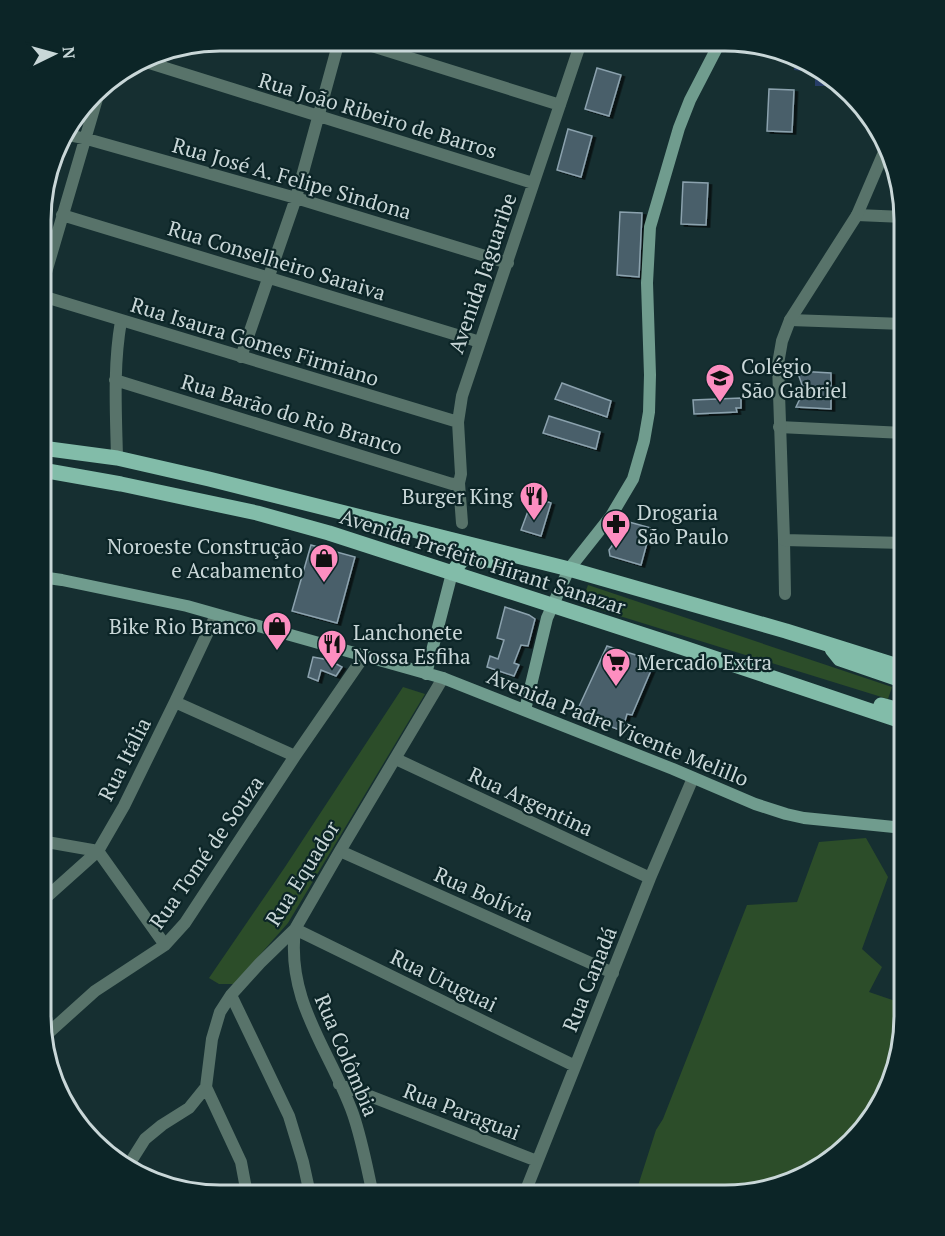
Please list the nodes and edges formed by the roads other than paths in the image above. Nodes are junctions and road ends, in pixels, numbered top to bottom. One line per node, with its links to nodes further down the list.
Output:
1 (336, 51): 8 (street)
2 (388, 51): 7 (street)
3 (580, 51): 7 (street, Avenida Jaguaribe)
4 (715, 51): 38 (main road)
5 (154, 64): 8 (street, Rua João Ribeiro de Barros)
6 (96, 105): 10 (street)
7 (560, 105): 12 (street, Avenida Jaguaribe)
8 (317, 117): 12 (street, Rua João Ribeiro de Barros); 13 (street)
9 (73, 136): 10 (street, Rua José A. Felipe Sindona)
10 (87, 139): 13 (street, Rua José A. Felipe Sindona); 14 (street)
11 (882, 157): 15 (street)
12 (533, 183): 18 (street, Avenida Jaguaribe)
13 (296, 198): 18 (street, Rua José A. Felipe Sindona); 19 (street)
14 (62, 215): 17 (street); 19 (street, Rua Conselheiro Saraiva)
15 (857, 215): 16 (street); 21 (street)
16 (894, 217)
17 (51, 254)
18 (508, 263): 24 (street, Avenida Jaguaribe)
19 (268, 278): 24 (street, Rua Conselheiro Saraiva); 25 (street)
20 (51, 299): 22 (street, Rua Isaura Gomes Firmiano)
21 (789, 320): 23 (street); 28 (street)
22 (121, 321): 25 (street, Rua Isaura Gomes Firmiano); 26 (street)
23 (894, 324)
24 (480, 342): 27 (street, Avenida Jaguaribe)
25 (241, 357): 27 (street, Rua Isaura Gomes Firmiano)
26 (115, 380): 31 (street); 33 (street, Rua Barão do Rio Branco)
27 (458, 422): 33 (street, Avenida Jaguaribe)
28 (779, 427): 29 (street); 35 (street)
29 (894, 433)
30 (51, 449): 31 (main road, Avenida Prefeito Hirant Sanazar)
31 (117, 458): 37 (main road, Avenida Prefeito Hirant Sanazar)
32 (51, 472): 39 (main road, Avenida Prefeito Hirant Sanazar)
33 (459, 483): 34 (street, Avenida Jaguaribe)
34 (462, 523)
35 (784, 540): 36 (street); 41 (street)
36 (894, 543)
37 (533, 560): 38 (main road, Avenida Prefeito Hirant Sanazar); 39 (main road)
38 (569, 569): 42 (main road); 44 (main road, Avenida Prefeito Hirant Sanazar)
39 (452, 573): 42 (main road, Avenida Prefeito Hirant Sanazar); 47 (main road)
40 (51, 578): 43 (main road, Avenida Padre Vicente Melillo)
41 (785, 594)
42 (552, 606): 50 (main road, Avenida Prefeito Hirant Sanazar); 53 (main road)
43 (216, 615): 45 (main road, Avenida Padre Vicente Melillo); 51 (street, Rua Itália)
44 (828, 645): 46 (main road, Avenida Prefeito Hirant Sanazar); 49 (main road)
45 (364, 656): 47 (main road, Avenida Padre Vicente Melillo); 55 (street, Rua Tomé de Souza)
46 (894, 665)
47 (426, 674): 48 (main road, Avenida Padre Vicente Melillo)
48 (443, 678): 53 (main road, Avenida Padre Vicente Melillo); 56 (street, Rua Equador)
49 (894, 678)
50 (797, 686): 52 (main road); 54 (main road, Avenida Prefeito Hirant Sanazar)
51 (175, 702): 55 (street); 60 (street, Rua Itália)
52 (894, 708)
53 (525, 710): 57 (main road, Avenida Padre Vicente Melillo)
54 (894, 719)
55 (295, 756): 65 (street, Rua Tomé de Souza)
56 (396, 759): 61 (street, Rua Equador); 62 (street, Rua Argentina)
57 (693, 778): 58 (main road, Avenida Padre Vicente Melillo); 62 (street, Rua Canadá)
58 (894, 827)
59 (51, 843): 60 (street)
60 (98, 851): 63 (street, Rua Itália); 65 (street)
61 (340, 851): 64 (street, Rua Equador); 66 (street, Rua Bolívia)
62 (650, 878): 66 (street, Rua Canadá)
63 (51, 893)
64 (295, 929): 67 (street, Rua Equador); 69 (street, Rua Uruguai); 70 (street, Rua Colômbia)
65 (165, 945): 68 (street, Rua Tomé de Souza)
66 (613, 974): 69 (street, Rua Canadá)
67 (231, 995): 71 (street, Rua Equador); 75 (street)
68 (52, 1030)
69 (575, 1066): 73 (street, Rua Canadá)
70 (339, 1084): 73 (street, Rua Paraguai); 76 (street, Rua Colômbia)
71 (206, 1087): 72 (street); 74 (street)
72 (132, 1160)
73 (537, 1161): 77 (street, Rua Canadá)
74 (245, 1185)
75 (308, 1185)
76 (371, 1185)
77 (528, 1185)

